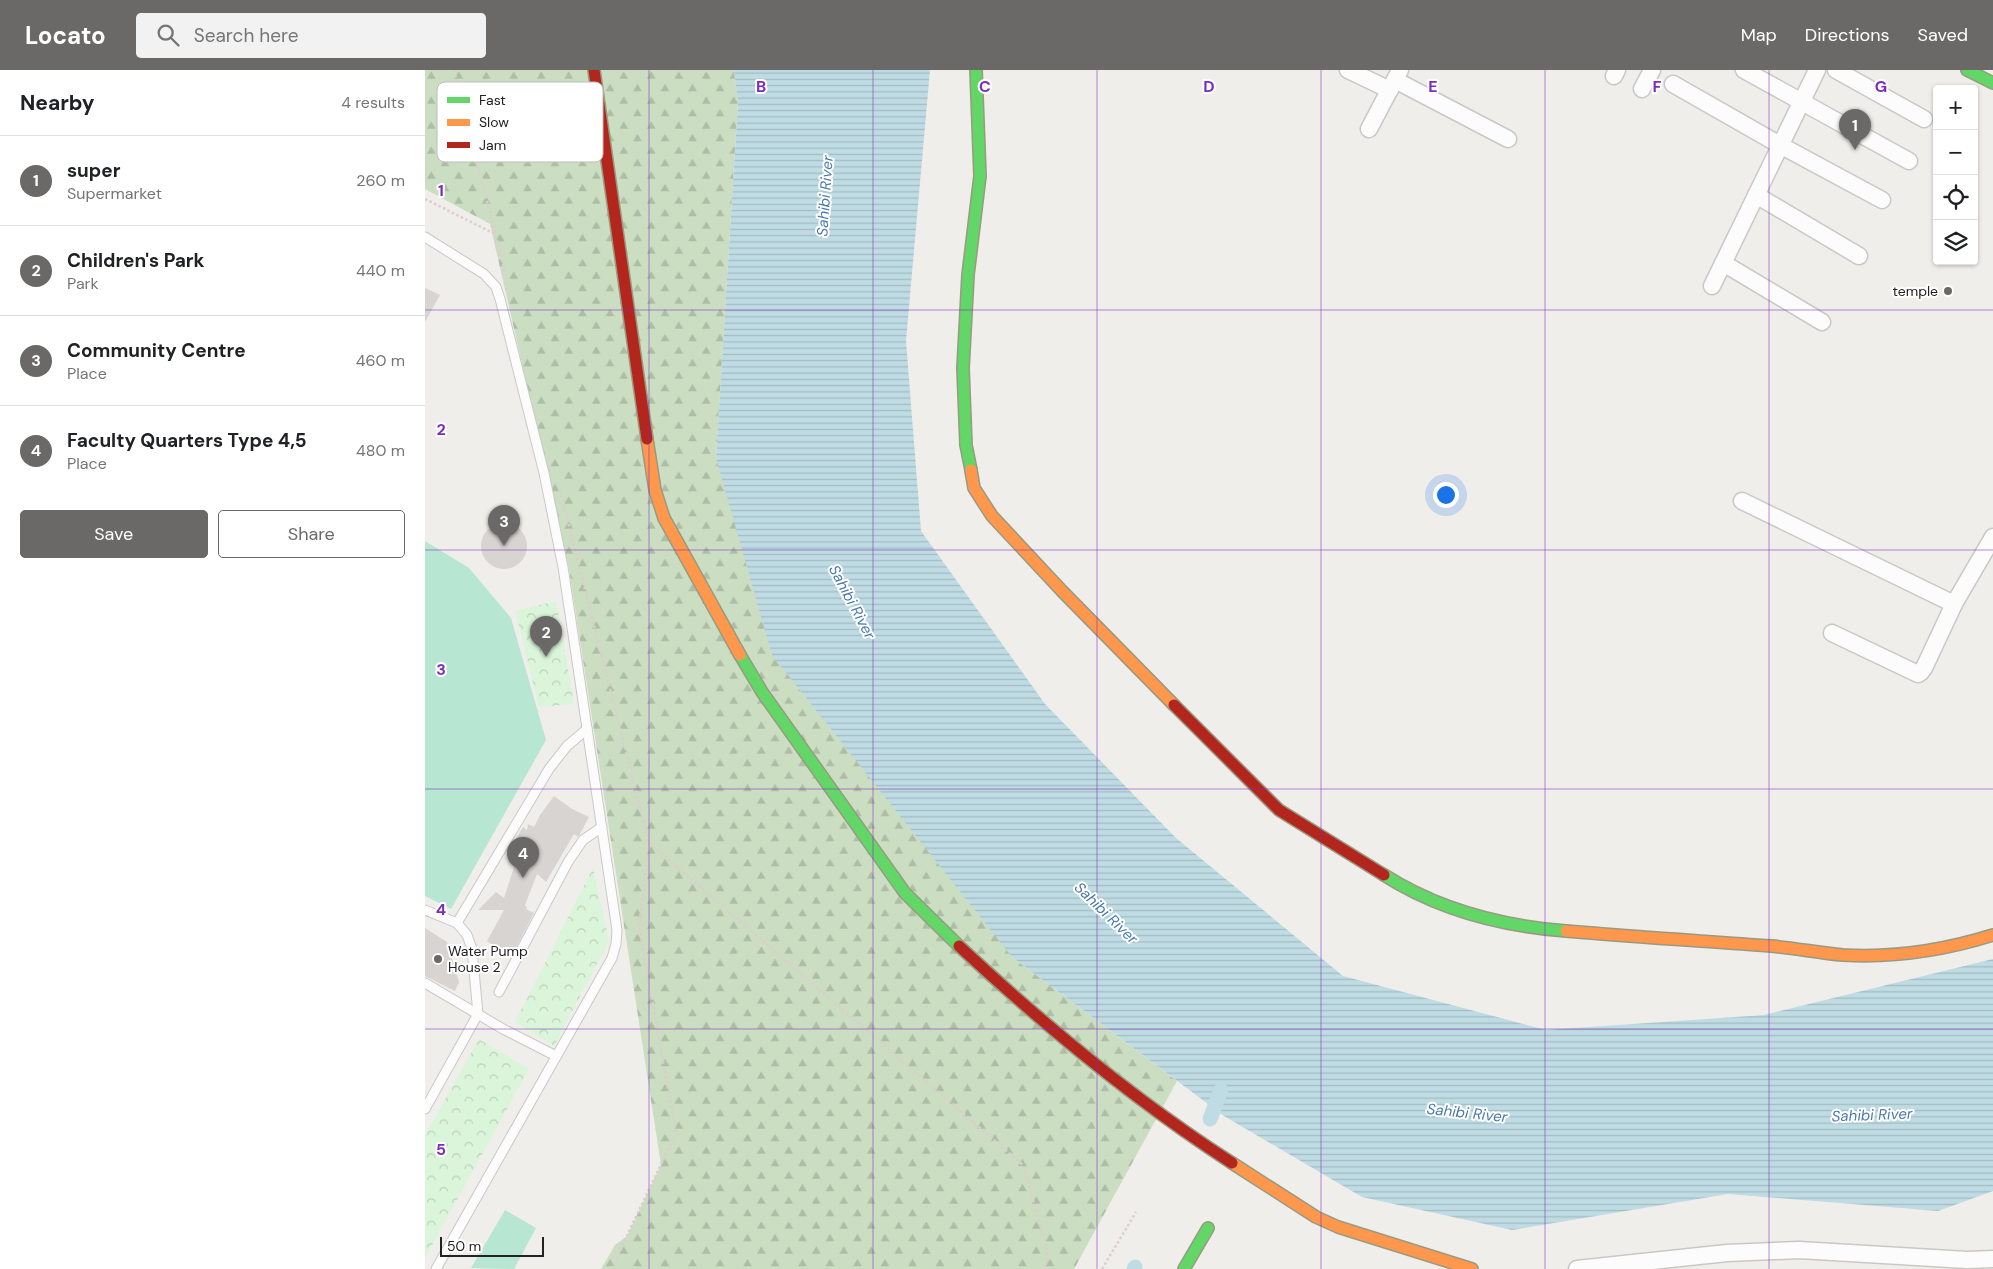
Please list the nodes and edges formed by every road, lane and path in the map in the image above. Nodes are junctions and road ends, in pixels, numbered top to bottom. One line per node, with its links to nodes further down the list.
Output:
1 (976, 70): 40 (street)
2 (1348, 70): 8 (street)
3 (1652, 70): 11 (street)
4 (1744, 70): 12 (street)
5 (1817, 70): 12 (street)
6 (1836, 70): 13 (street)
7 (1967, 70): 9 (street)
8 (1395, 80): 15 (street); 16 (street)
9 (1993, 83)
10 (1673, 84): 17 (street)
11 (1642, 89)
12 (1802, 102): 17 (street); 18 (street)
13 (1924, 119)
14 (603, 127): 54 (street)
15 (1369, 129)
16 (1508, 139)
17 (1781, 145): 20 (street); 22 (street)
18 (1909, 161)
19 (477, 162): 23 (path)
20 (1756, 195): 25 (street); 26 (street)
21 (425, 199): 23 (path)
22 (1883, 200)
23 (495, 234): 28 (path)
24 (425, 237): 35 (lane)
25 (1859, 256)
26 (1723, 263): 27 (street); 29 (street)
27 (1712, 286)
28 (509, 289)
29 (1822, 322)
30 (559, 484): 37 (path)
31 (1742, 501): 33 (street)
32 (1993, 537): 33 (street)
33 (1954, 604): 34 (street)
34 (1832, 633)
35 (587, 729): 36 (lane); 39 (lane)
36 (601, 827): 42 (lane); 44 (lane)
37 (649, 843): 50 (path); 51 (path)
38 (425, 910): 39 (lane)
39 (457, 923): 43 (lane)
40 (1993, 935)
41 (425, 983): 43 (lane)
42 (499, 992)
43 (478, 1014): 44 (lane); 45 (lane)
44 (556, 1056): 49 (lane)
45 (425, 1109)
46 (1136, 1212): 52 (path)
47 (1213, 1233): 53 (street)
48 (1993, 1259): 55 (street)
49 (436, 1269)
50 (611, 1269)
51 (1045, 1269)
52 (1102, 1269)
53 (1184, 1269)
54 (1472, 1269)
55 (1577, 1269)

